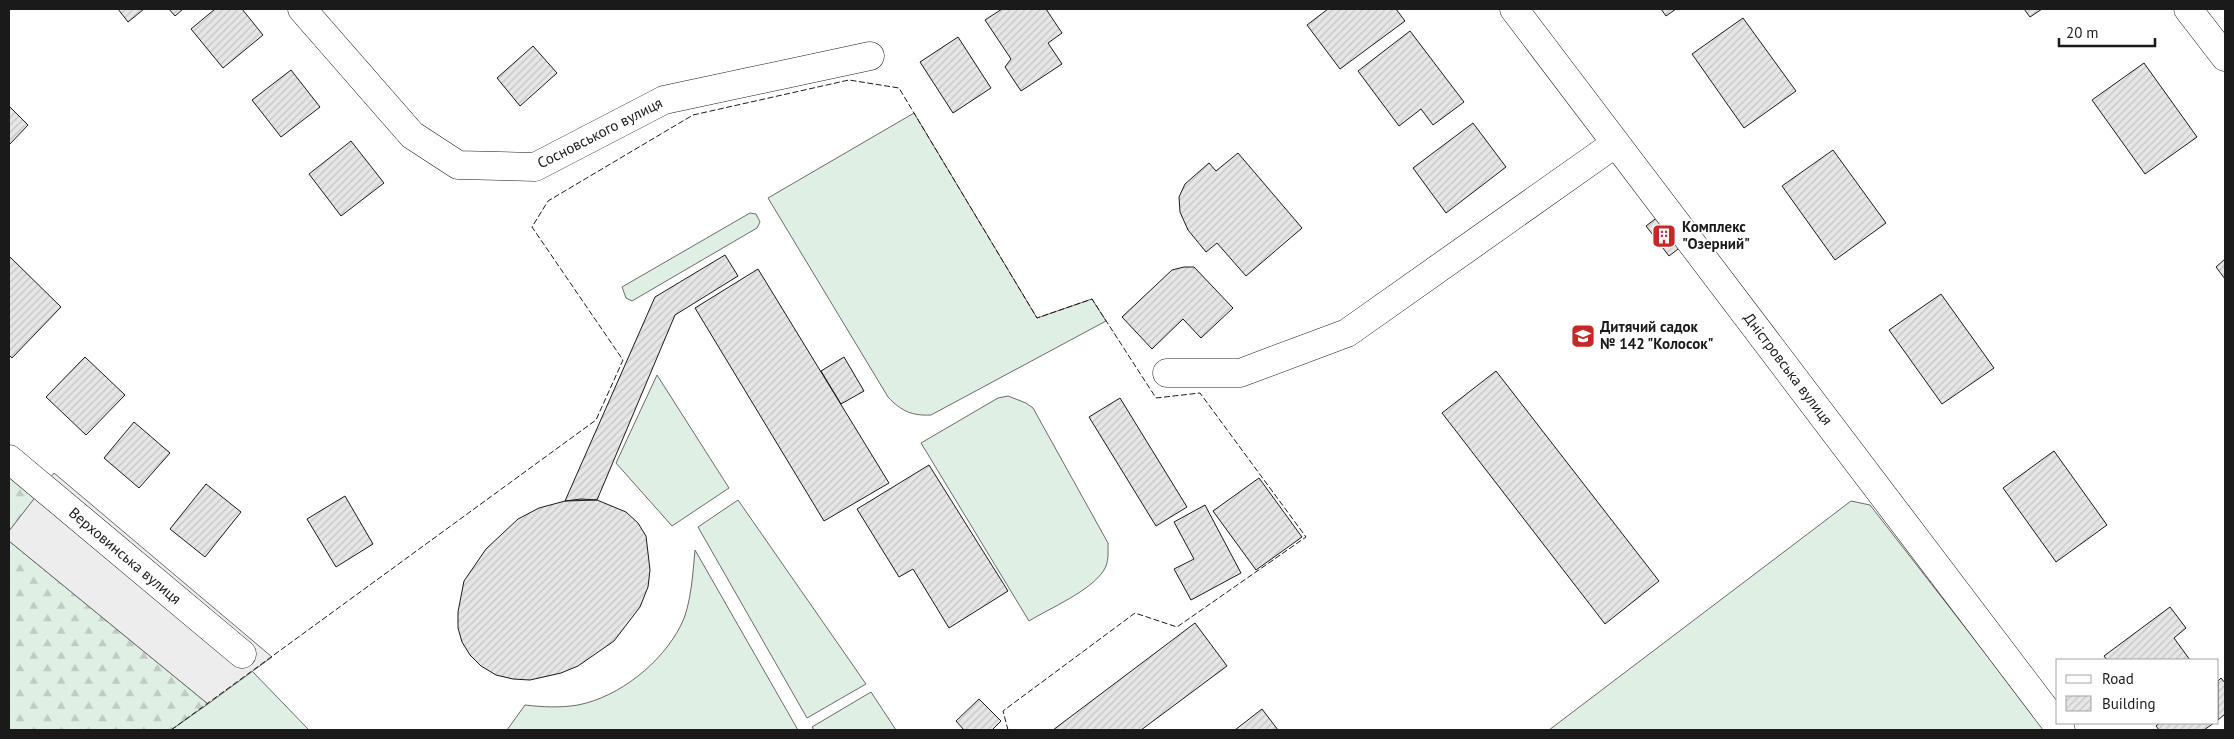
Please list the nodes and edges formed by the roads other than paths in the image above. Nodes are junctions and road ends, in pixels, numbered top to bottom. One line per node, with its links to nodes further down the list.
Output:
1 (302, 9): 4 (street, Сосновського вулиця)
2 (1514, 9): 6 (street, Дністровська вулиця)
3 (2188, 9): 5 (street)
4 (870, 56)
5 (2225, 57)
6 (1616, 143): 7 (street); 10 (street, Дністровська вулиця)
7 (1168, 373)
8 (9, 459): 9 (street, Верховинська вулиця)
9 (242, 654)
10 (2056, 723)

